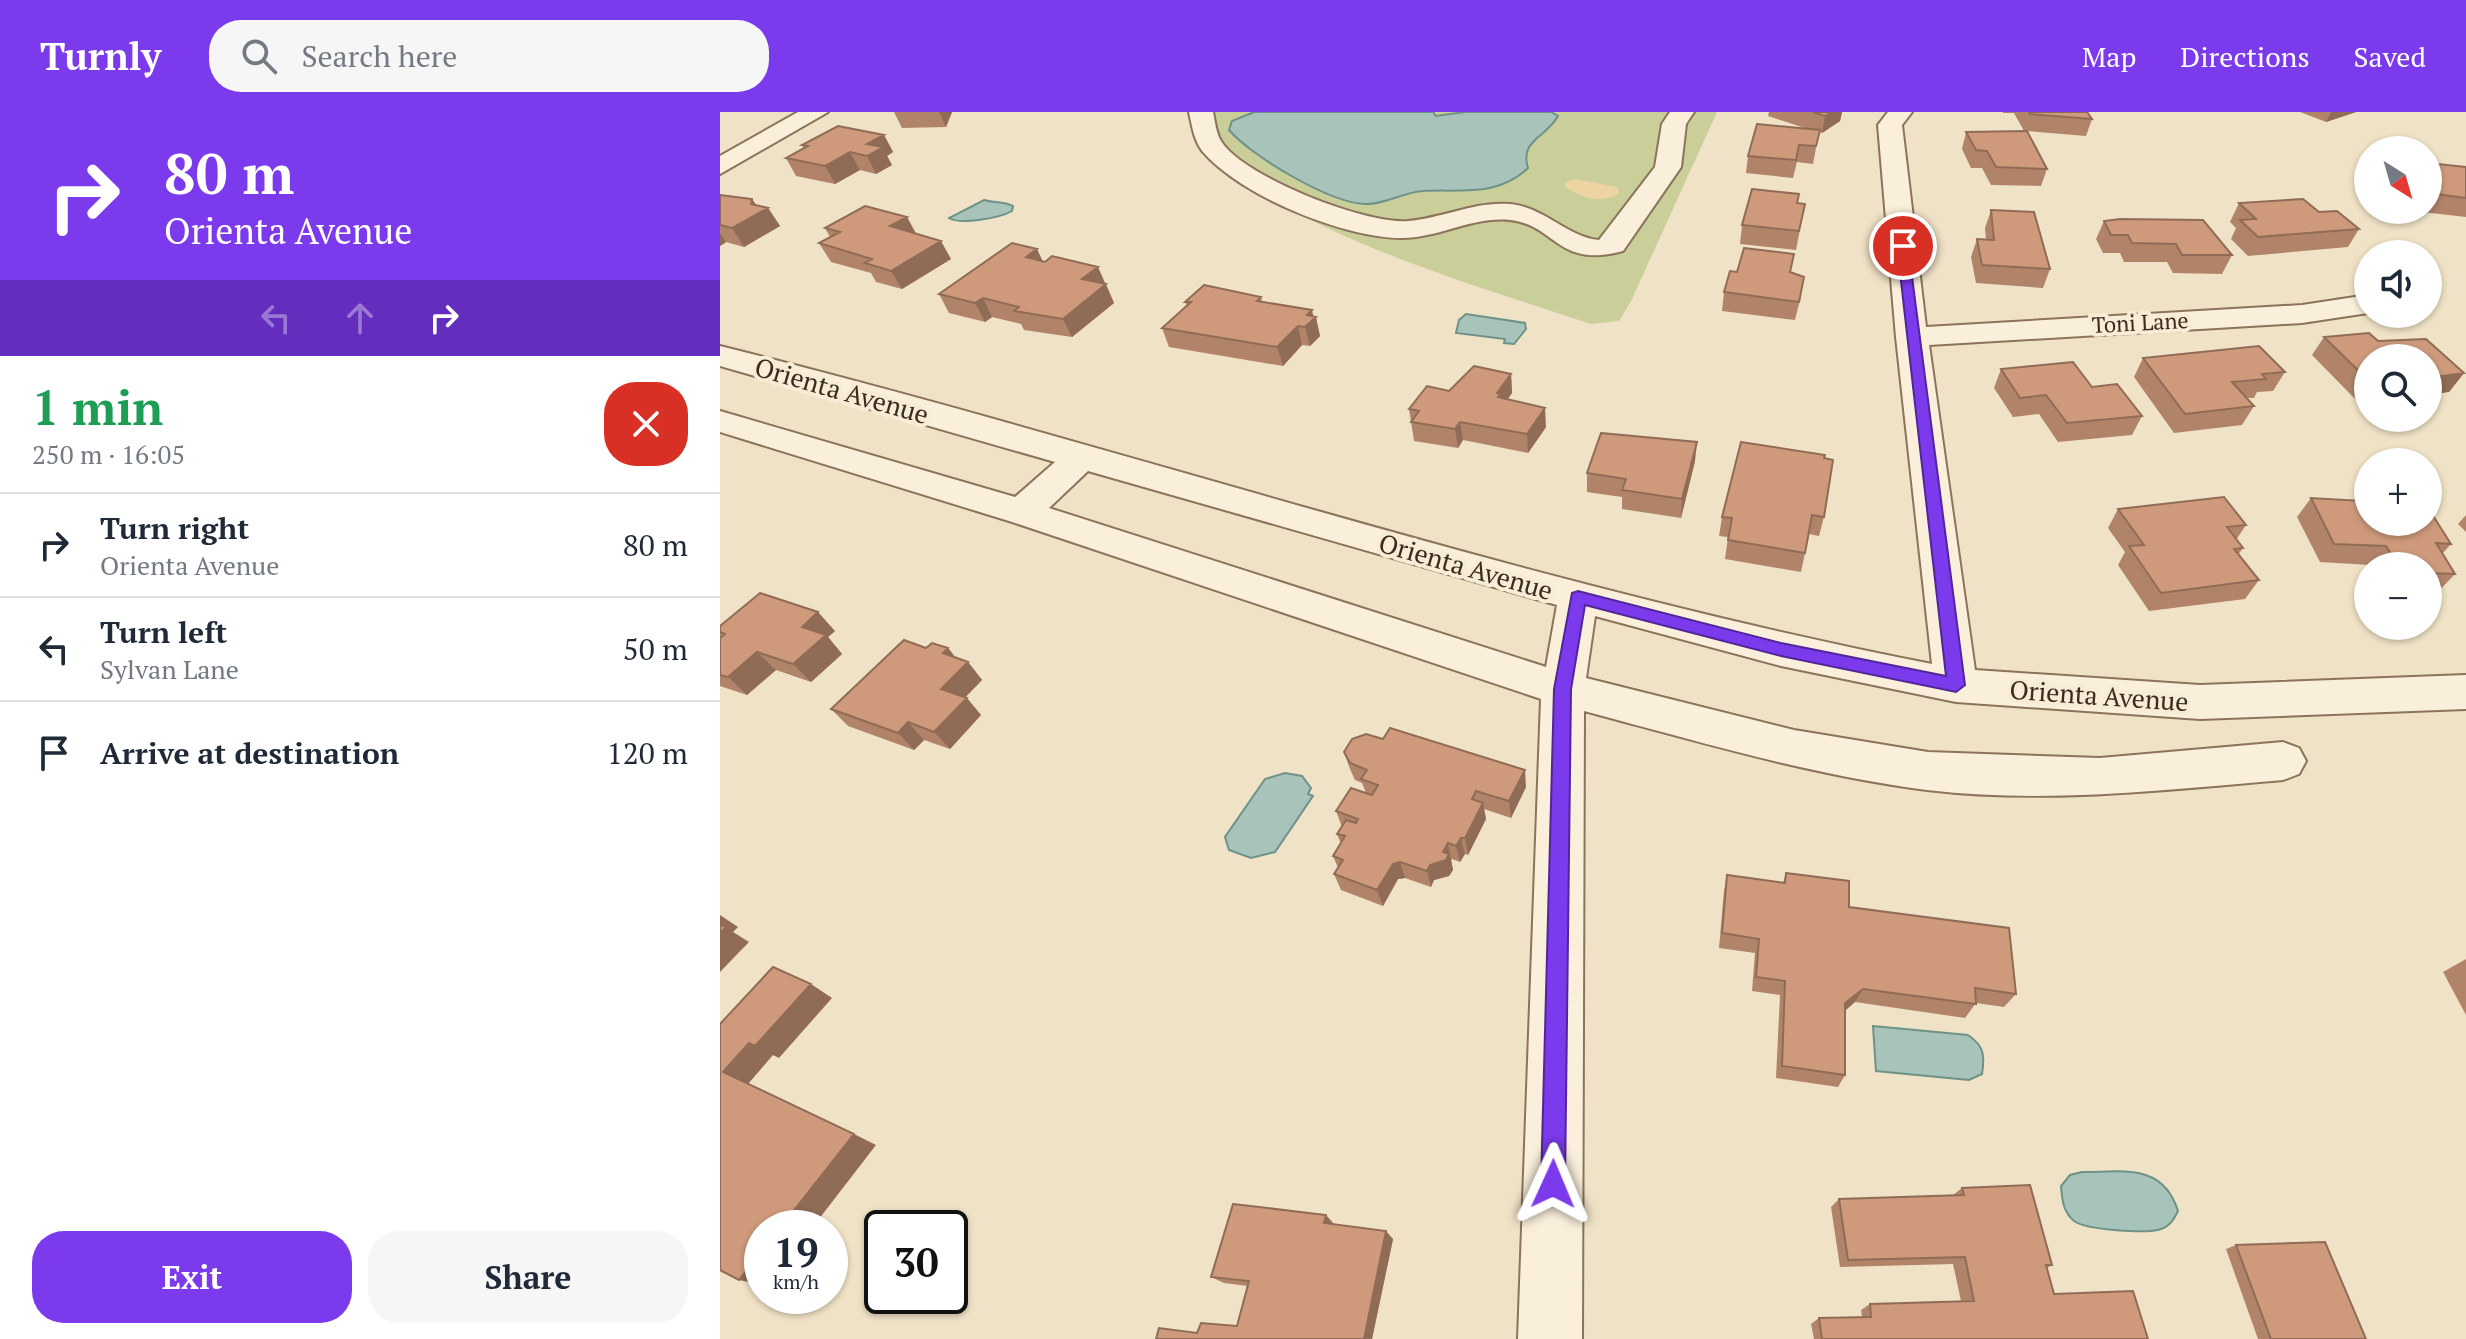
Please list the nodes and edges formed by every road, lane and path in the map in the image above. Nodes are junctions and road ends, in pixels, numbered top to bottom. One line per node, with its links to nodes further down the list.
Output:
1 (816, 112): 5 (street)
2 (1201, 112): 3 (street)
3 (1682, 112)
4 (1900, 112): 7 (street)
5 (720, 166)
6 (2354, 306): 7 (street, Toni Lane)
7 (1912, 337): 13 (street)
8 (720, 356): 10 (street, Orienta Avenue)
9 (720, 421): 11 (street)
10 (1082, 457): 11 (street); 12 (street, Orienta Avenue)
11 (1022, 512): 14 (street)
12 (1578, 597): 13 (street, Orienta Avenue); 14 (street)
13 (1956, 685): 15 (street, Orienta Avenue)
14 (1563, 689): 16 (street); 17 (street)
15 (2466, 692)
16 (2283, 761)
17 (1550, 1339)

